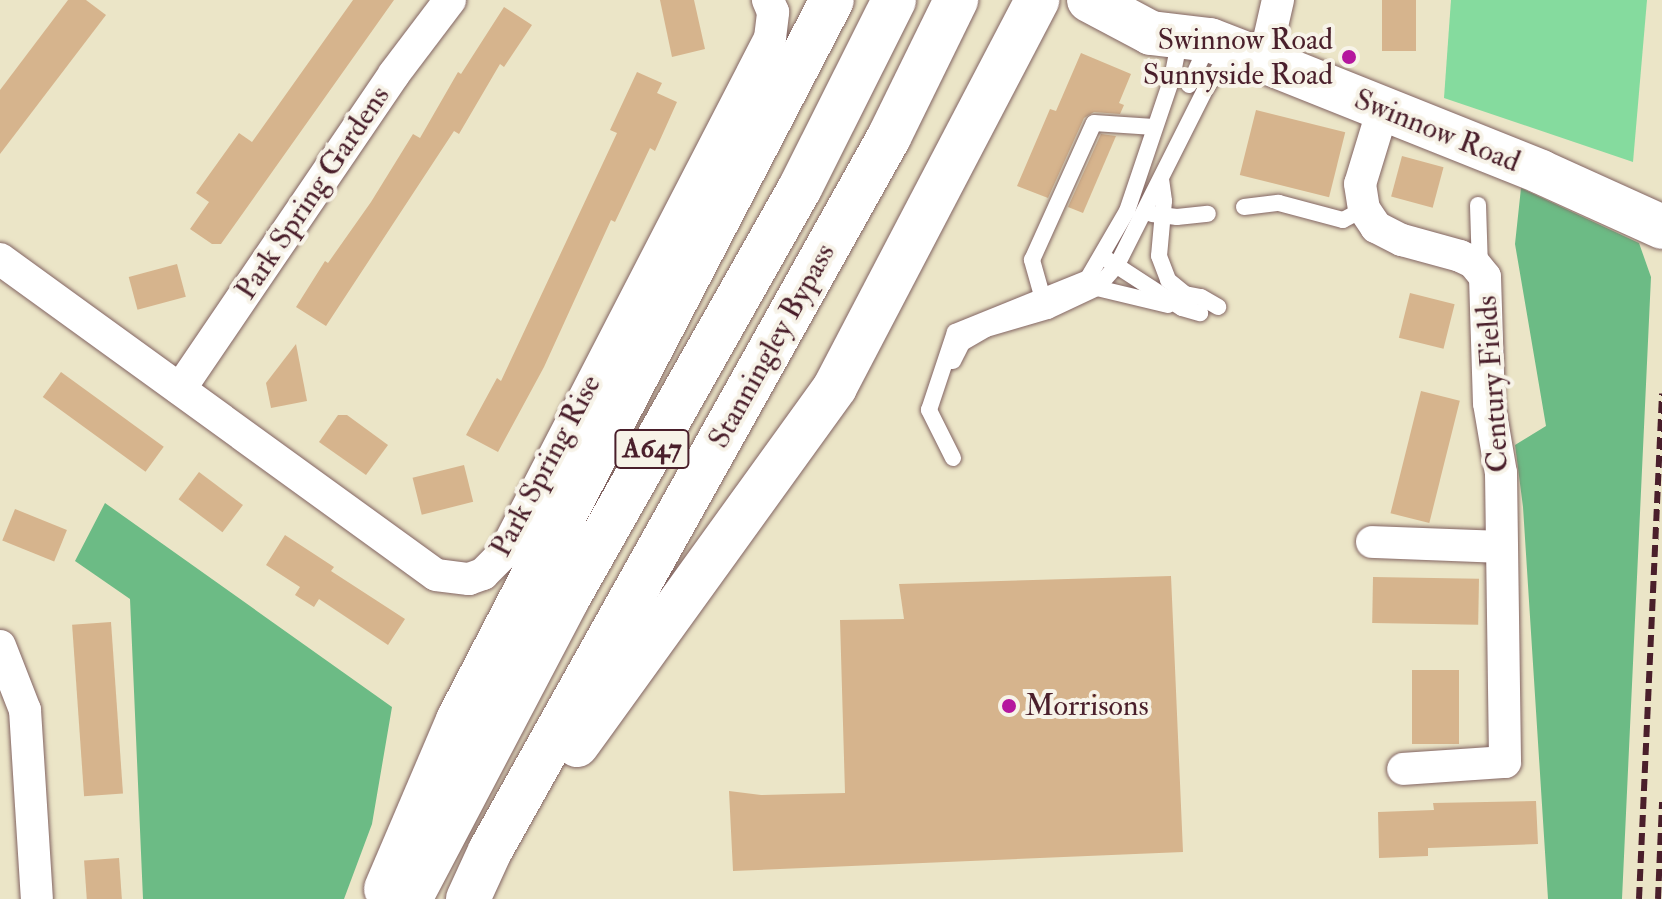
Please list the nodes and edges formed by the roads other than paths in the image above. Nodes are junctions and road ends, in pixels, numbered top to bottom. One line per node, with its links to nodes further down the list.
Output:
1 (450, 0): 29 (street, Park Spring Gardens)
2 (768, 0): 29 (street, Park Spring Rise)
3 (832, 0): 38 (main road, A647)
4 (894, 0): 39 (main road, Stanningley Bypass / A647)
5 (956, 0): 36 (main road, Stanningley Bypass / A647)
6 (1037, 0): 36 (main road, A647)
7 (1089, 0): 9 (main road, Swinnow Road)
8 (1278, 0): 9 (street)
9 (1209, 37): 10 (lane); 11 (main road, Swinnow Road); 12 (lane); 17 (lane)
10 (1189, 85)
11 (1383, 109): 15 (street); 19 (main road, Swinnow Road)
12 (1154, 127): 16 (lane); 24 (lane)
13 (1478, 205): 22 (lane)
14 (1244, 207): 15 (lane)
15 (1364, 209): 22 (street, Century Fields)
16 (1127, 211): 17 (lane); 21 (lane)
17 (1153, 214): 18 (lane); 21 (lane); 26 (lane)
18 (1208, 214)
19 (1662, 227)
20 (0, 259): 29 (street, Park Spring Rise)
21 (1109, 261): 23 (lane); 24 (lane); 27 (lane)
22 (1480, 268): 33 (street, Century Fields)
23 (1097, 288): 25 (lane); 27 (lane)
24 (1043, 299): 25 (lane); 30 (lane)
25 (1059, 306): 30 (lane)
26 (1218, 307)
27 (1182, 308): 28 (lane)
28 (1200, 313)
29 (180, 389)
30 (929, 410): 31 (lane)
31 (953, 458)
32 (1372, 542): 33 (street)
33 (1500, 547): 35 (street, Century Fields)
34 (0, 646): 37 (street)
35 (1403, 769)
36 (490, 851): 40 (main road, Stanningley Bypass / A647)
37 (37, 899)
38 (383, 899)
39 (410, 899)
40 (468, 899)

